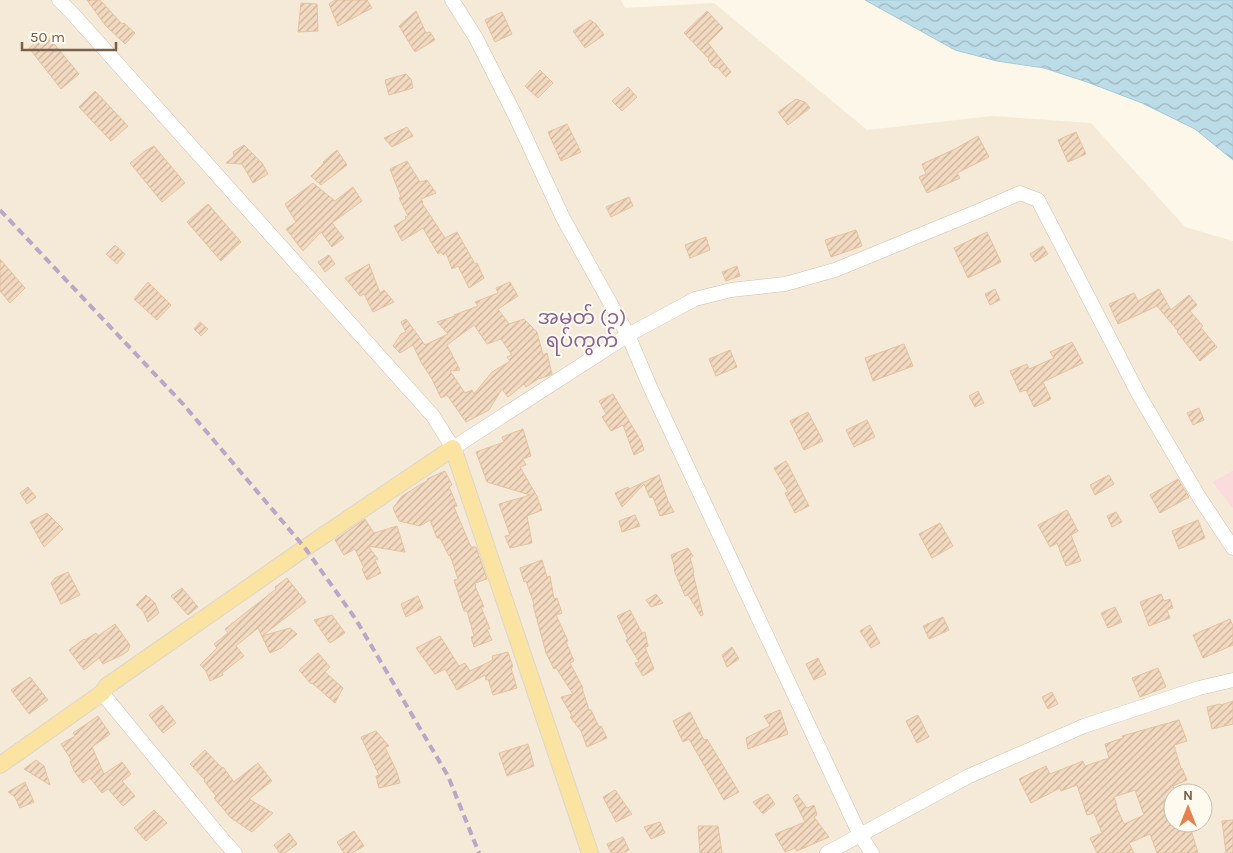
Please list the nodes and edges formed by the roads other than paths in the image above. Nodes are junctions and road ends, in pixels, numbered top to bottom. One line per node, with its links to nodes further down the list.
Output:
1 (59, 0): 4 (street)
2 (452, 0): 3 (street)
3 (628, 335): 4 (street); 5 (street); 9 (street)
4 (453, 448): 7 (main road); 11 (main road)
5 (1233, 548)
6 (1233, 680): 9 (street)
7 (102, 693): 8 (main road); 10 (street)
8 (0, 765)
9 (860, 835): 12 (street); 13 (street)
10 (235, 853)
11 (590, 853)
12 (826, 853)
13 (872, 853)

